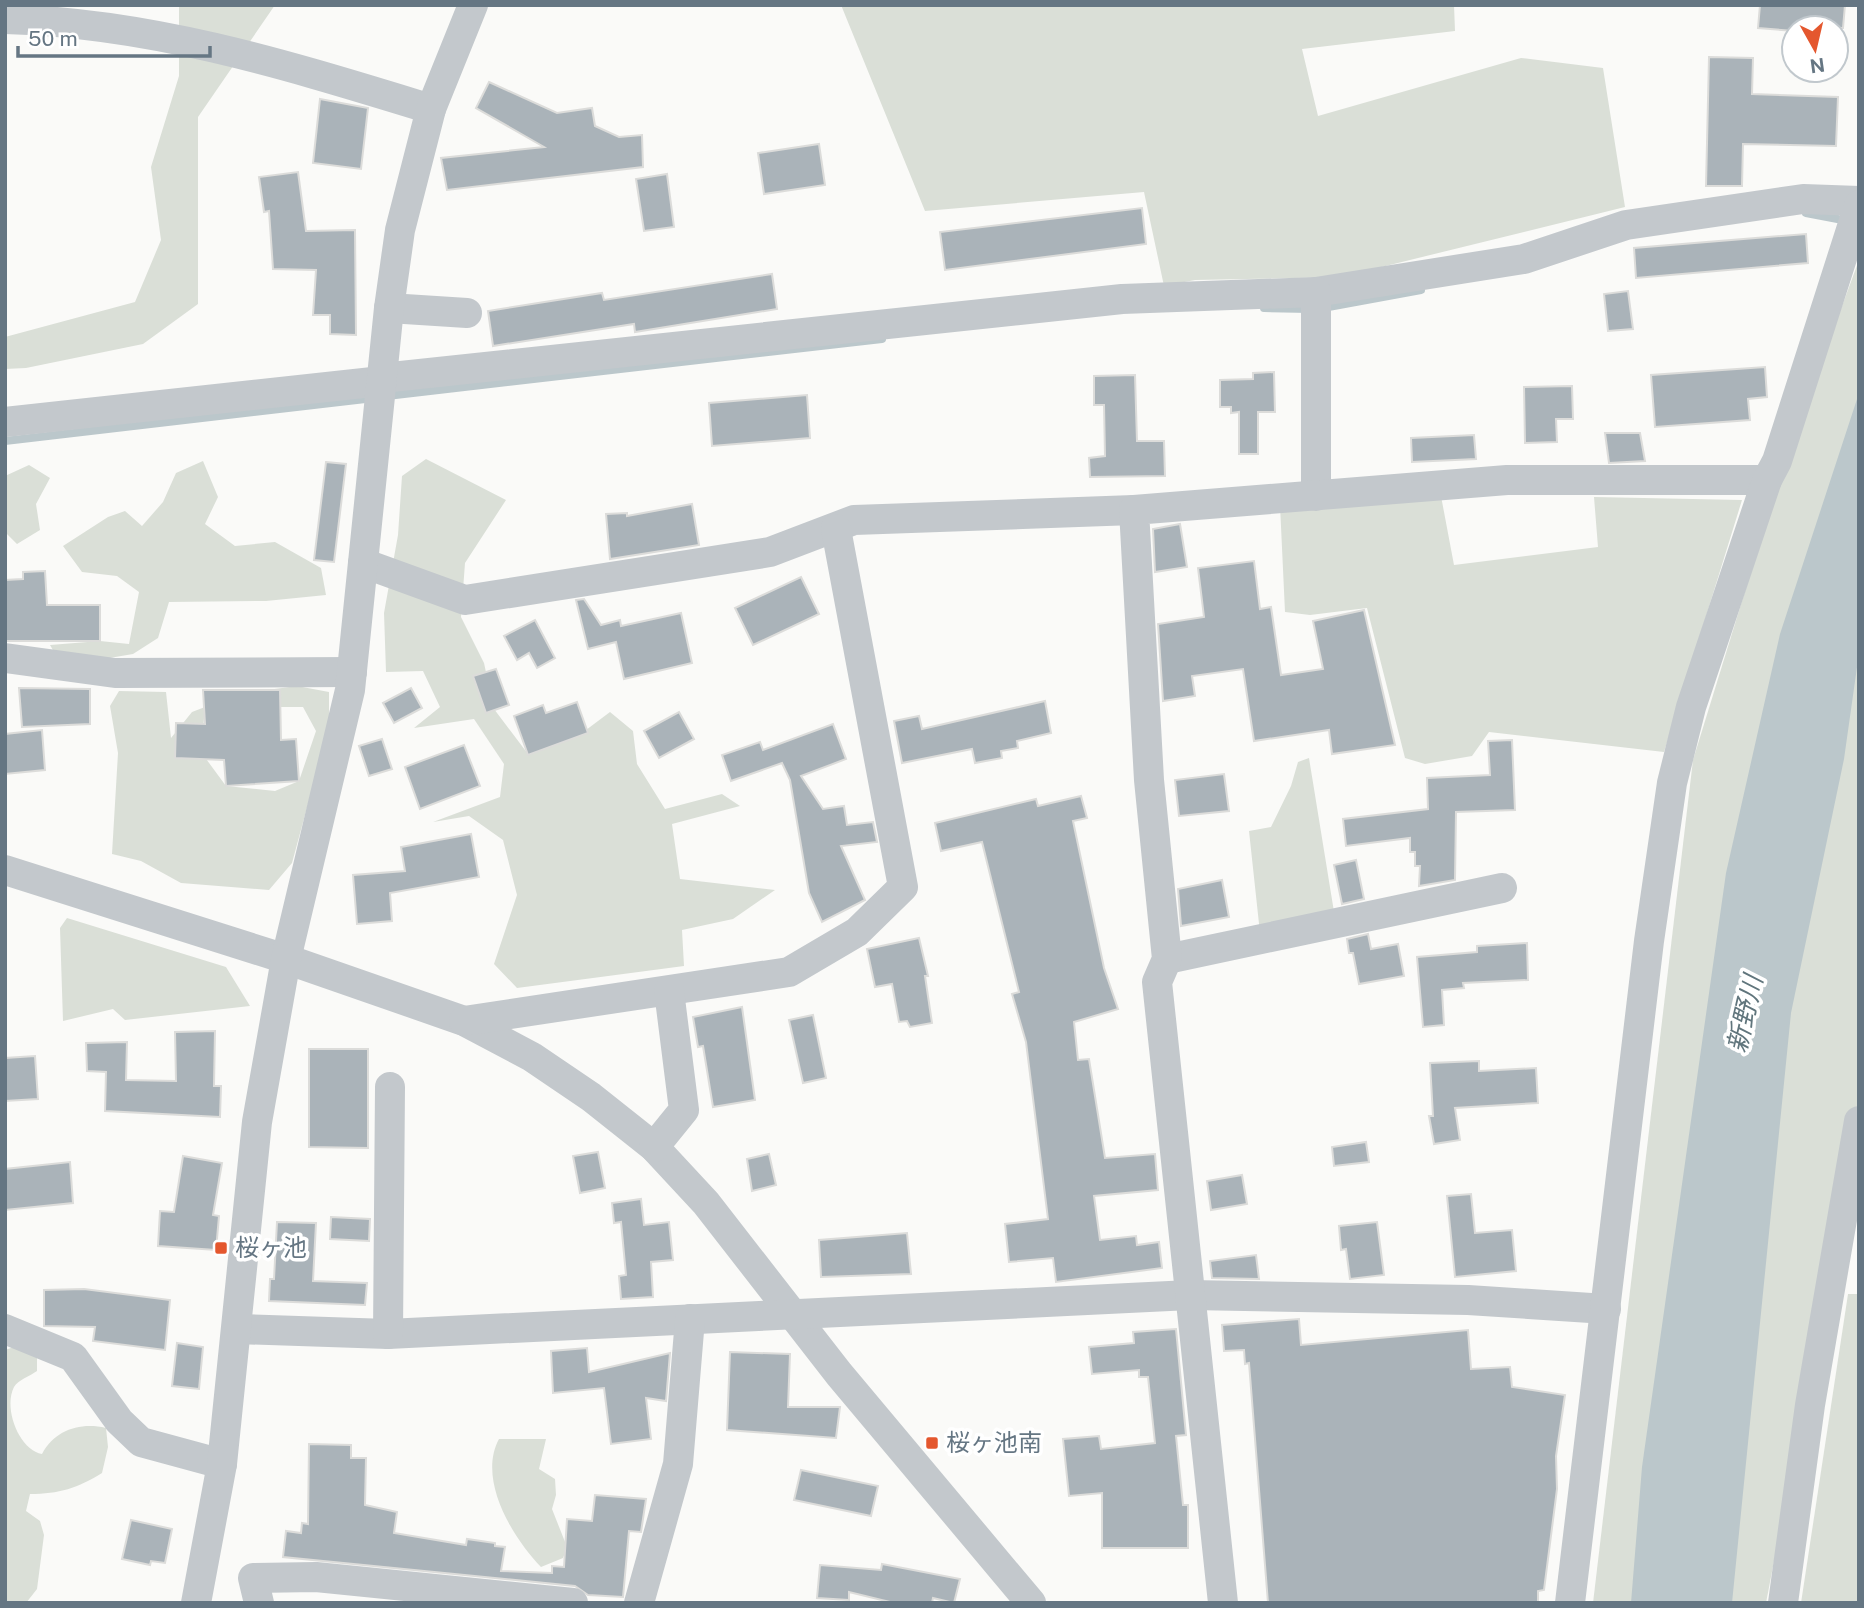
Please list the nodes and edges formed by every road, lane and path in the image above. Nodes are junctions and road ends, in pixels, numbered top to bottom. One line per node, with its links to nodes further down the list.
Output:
1 (473, 5): 3 (street)
2 (5, 19): 3 (street)
3 (431, 109): 6 (street)
4 (1859, 203): 5 (street); 10 (street)
5 (1316, 292): 8 (street); 11 (street)
6 (389, 309): 7 (street); 8 (street)
7 (467, 313)
8 (382, 380): 9 (street); 14 (street)
9 (5, 422)
10 (1766, 480): 11 (street); 27 (street)
11 (1316, 496): 12 (street)
12 (1134, 510): 13 (street); 20 (street)
13 (836, 529): 14 (street); 21 (street)
14 (363, 563): 16 (street)
15 (5, 658): 16 (street)
16 (352, 672): 19 (street)
17 (5, 870): 19 (street)
18 (1502, 888): 20 (street)
19 (286, 959): 22 (street); 31 (street)
20 (1167, 959): 26 (street)
21 (669, 991): 22 (street); 25 (street)
22 (464, 1021): 25 (street)
23 (390, 1087): 32 (street)
24 (1859, 1121): 41 (street)
25 (654, 1147): 28 (street)
26 (1190, 1296): 27 (street); 28 (street); 39 (street)
27 (1606, 1309): 40 (street)
28 (794, 1315): 29 (street); 34 (street)
29 (690, 1319): 32 (street); 38 (street)
30 (5, 1329): 33 (street)
31 (237, 1329): 32 (street); 33 (street)
32 (388, 1334)
33 (222, 1464): 35 (street)
34 (1025, 1601)
35 (196, 1603)
36 (259, 1603): 37 (street)
37 (573, 1603)
38 (639, 1603)
39 (1223, 1603)
40 (1570, 1603)
41 (1783, 1603)

